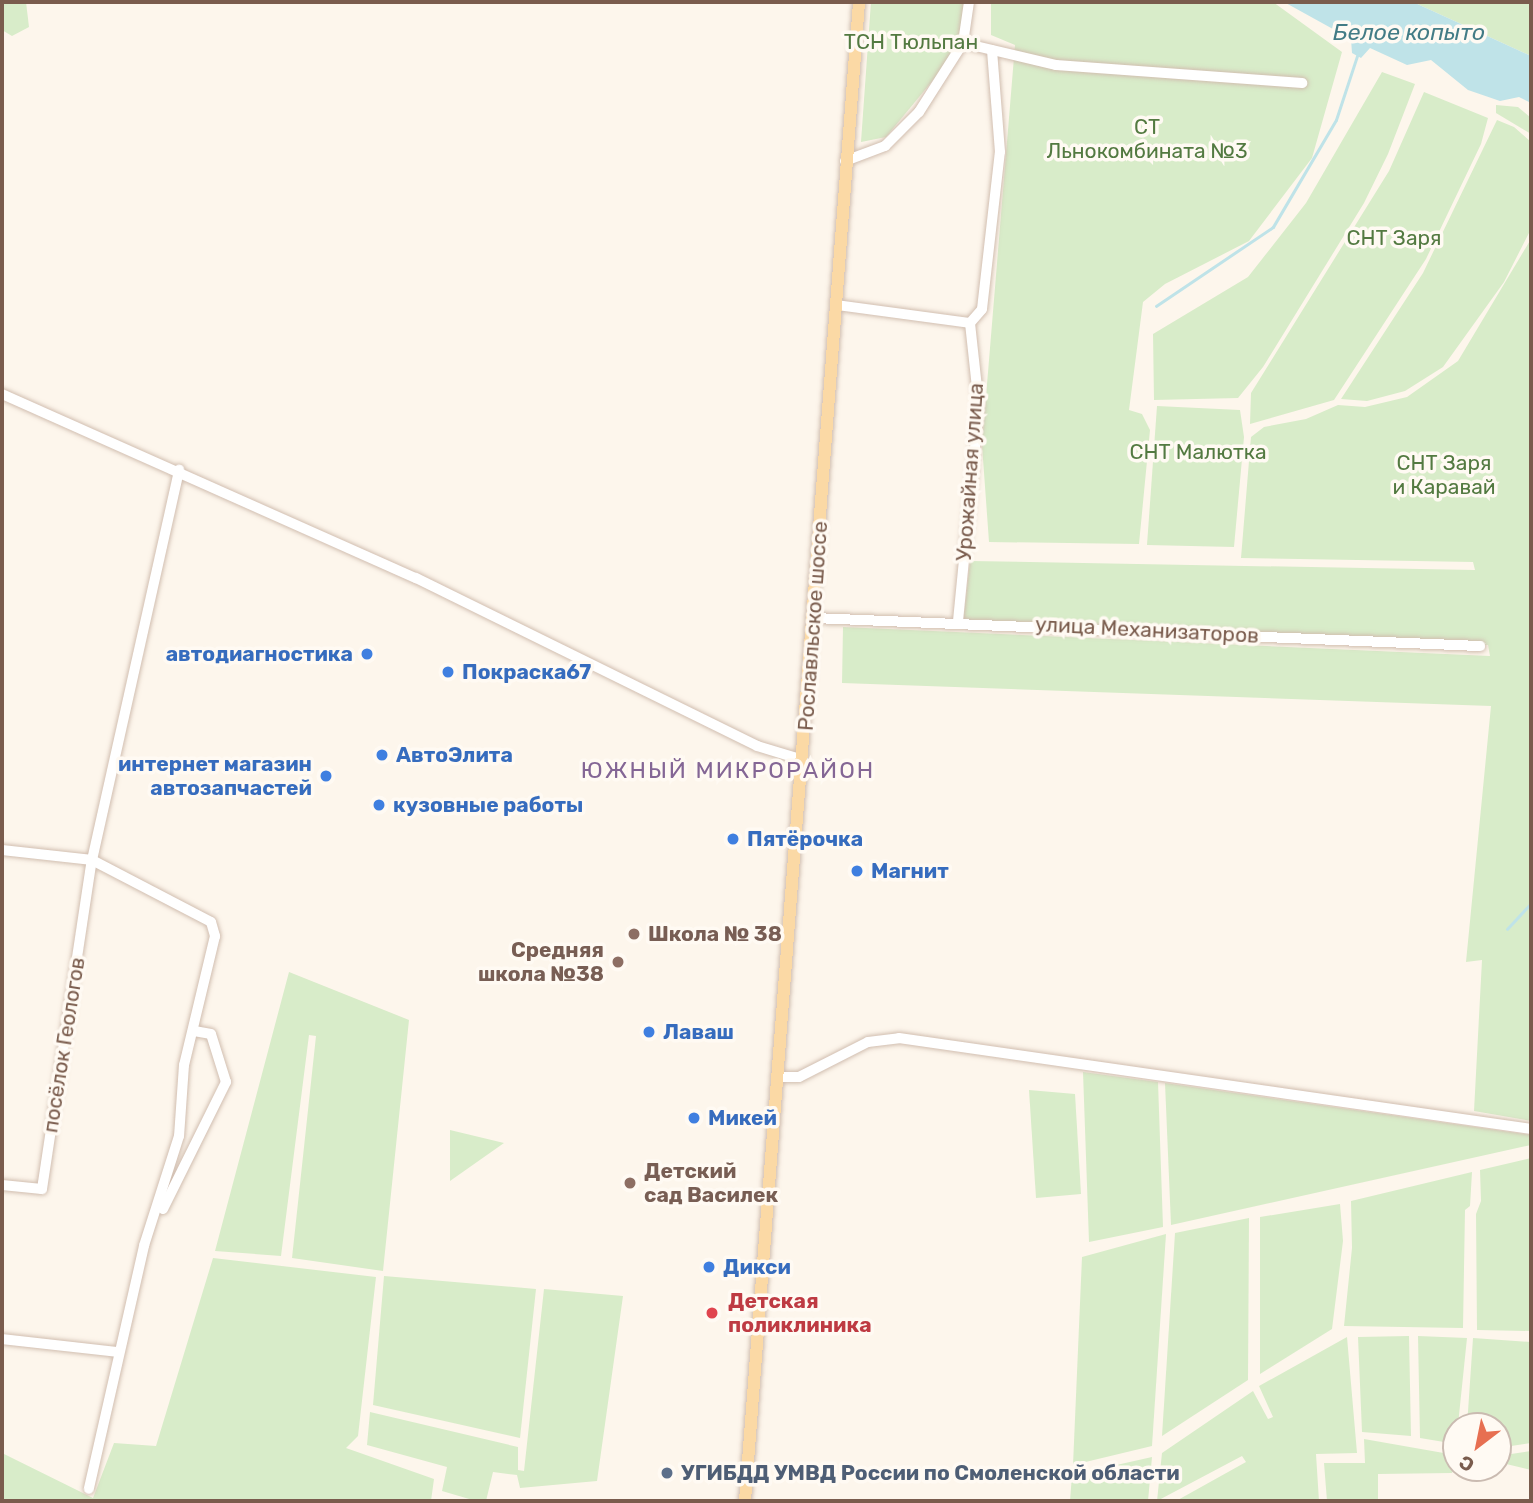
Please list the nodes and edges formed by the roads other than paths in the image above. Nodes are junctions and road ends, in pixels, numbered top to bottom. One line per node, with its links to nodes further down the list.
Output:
1 (859, 2): 6 (main road, Рославльское шоссе)
2 (969, 2): 3 (street)
3 (963, 43): 4 (street); 6 (street)
4 (992, 50): 5 (street); 8 (street)
5 (1302, 83)
6 (845, 161): 7 (main road, Рославльское шоссе)
7 (837, 305): 8 (street); 11 (main road, Рославльское шоссе)
8 (970, 323): 12 (street, Урожайная улица)
9 (2, 394): 10 (street)
10 (179, 470): 14 (street); 16 (street)
11 (814, 618): 12 (street, улица Механизаторов); 14 (main road, Рославльское шоссе)
12 (958, 621): 13 (street, улица Механизаторов)
13 (1480, 646)
14 (803, 760): 18 (main road, Рославльское шоссе)
15 (2, 850): 16 (street)
16 (92, 860): 17 (street); 20 (street, посёлок Геологов)
17 (194, 1031): 21 (street); 21 (street)
18 (777, 1077): 19 (street); 25 (main road, Рославльское шоссе)
19 (1531, 1129)
20 (2, 1185)
21 (151, 1231): 23 (street)
22 (2, 1339): 23 (street)
23 (118, 1352): 24 (street)
24 (89, 1489)
25 (745, 1501)

